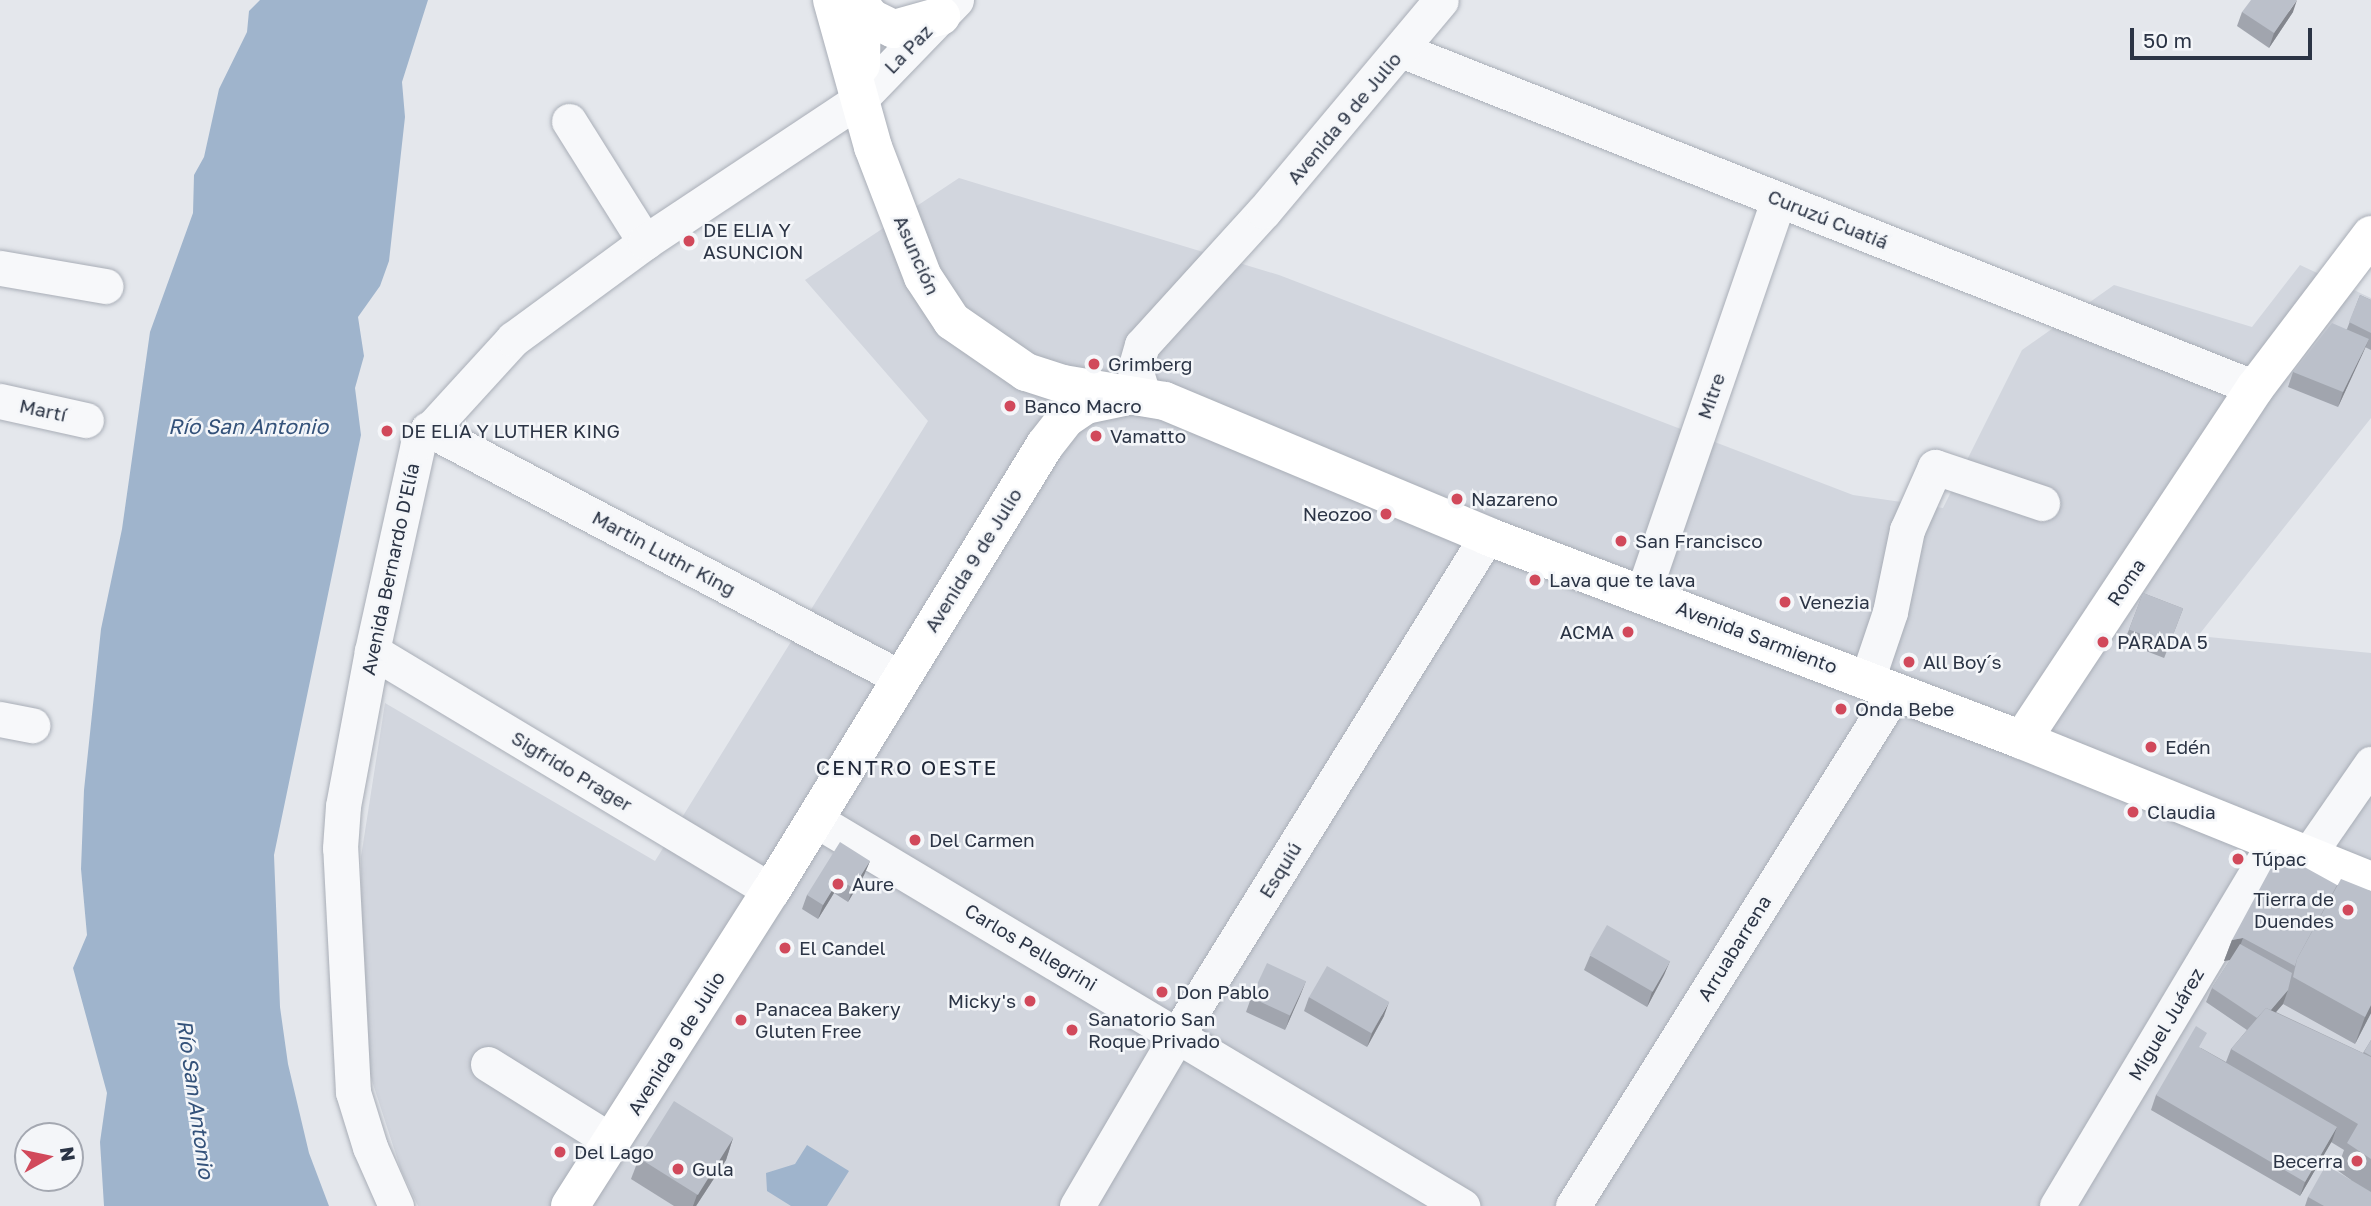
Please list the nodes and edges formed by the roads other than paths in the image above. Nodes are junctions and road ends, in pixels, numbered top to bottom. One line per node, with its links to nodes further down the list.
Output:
1 (1441, 0): 4 (street, Avenida 9 de Julio)
2 (852, 3): 3 (main road); 5 (main road, Asunción)
3 (948, 8): 5 (street, La Paz)
4 (1401, 50): 7 (street, Curuzú Cuatiá); 14 (street, Avenida 9 de Julio)
5 (860, 99): 9 (street, Avenida Bernardo D'Elía); 12 (main road, Asunción)
6 (569, 121): 9 (street)
7 (1778, 200): 13 (street, Curuzú Cuatiá); 21 (street, Mitre)
8 (2371, 235): 13 (main road, Roma)
9 (645, 242): 17 (street, Avenida Bernardo D'Elía)
10 (0, 268): 11 (street)
11 (105, 286)
12 (1027, 372): 14 (main road, Asunción); 18 (main road, Asunción)
13 (2253, 375): 25 (main road, Roma)
14 (1143, 395): 18 (main road, Avenida 9 de Julio); 20 (main road, Avenida Sarmiento)
15 (0, 401): 16 (street, Martí)
16 (86, 420)
17 (428, 429): 22 (street, Avenida Bernardo D'Elía); 23 (street, Martin Luthr King)
18 (1045, 445): 23 (main road, Avenida 9 de Julio)
19 (2042, 503): 24 (street, Arruabarrena)
20 (1487, 536): 21 (main road, Avenida Sarmiento); 31 (street, Esquiú)
21 (1643, 593): 24 (main road, Avenida Sarmiento)
22 (372, 651): 30 (street, Sigfrido Prager); 34 (street, Avenida Bernardo D'Elía)
23 (899, 677): 27 (main road, Avenida 9 de Julio)
24 (1881, 685): 25 (main road, Avenida Sarmiento); 38 (street, Arruabarrena)
25 (2022, 740): 28 (main road, Avenida Sarmiento)
26 (2371, 764): 28 (street, Miguel Juárez)
27 (816, 820): 30 (main road, Avenida 9 de Julio); 31 (street, Carlos Pellegrini)
28 (2291, 849): 29 (main road, Avenida Sarmiento); 39 (street, Miguel Juárez)
29 (2371, 881)
30 (771, 891): 33 (main road, Avenida 9 de Julio)
31 (1178, 1034): 36 (street, Esquiú); 37 (street, Carlos Pellegrini)
32 (488, 1064): 33 (street)
33 (613, 1142): 35 (main road, Avenida 9 de Julio)
34 (396, 1206)
35 (570, 1206)
36 (1077, 1206)
37 (1462, 1206)
38 (1573, 1206)
39 (2057, 1206)

